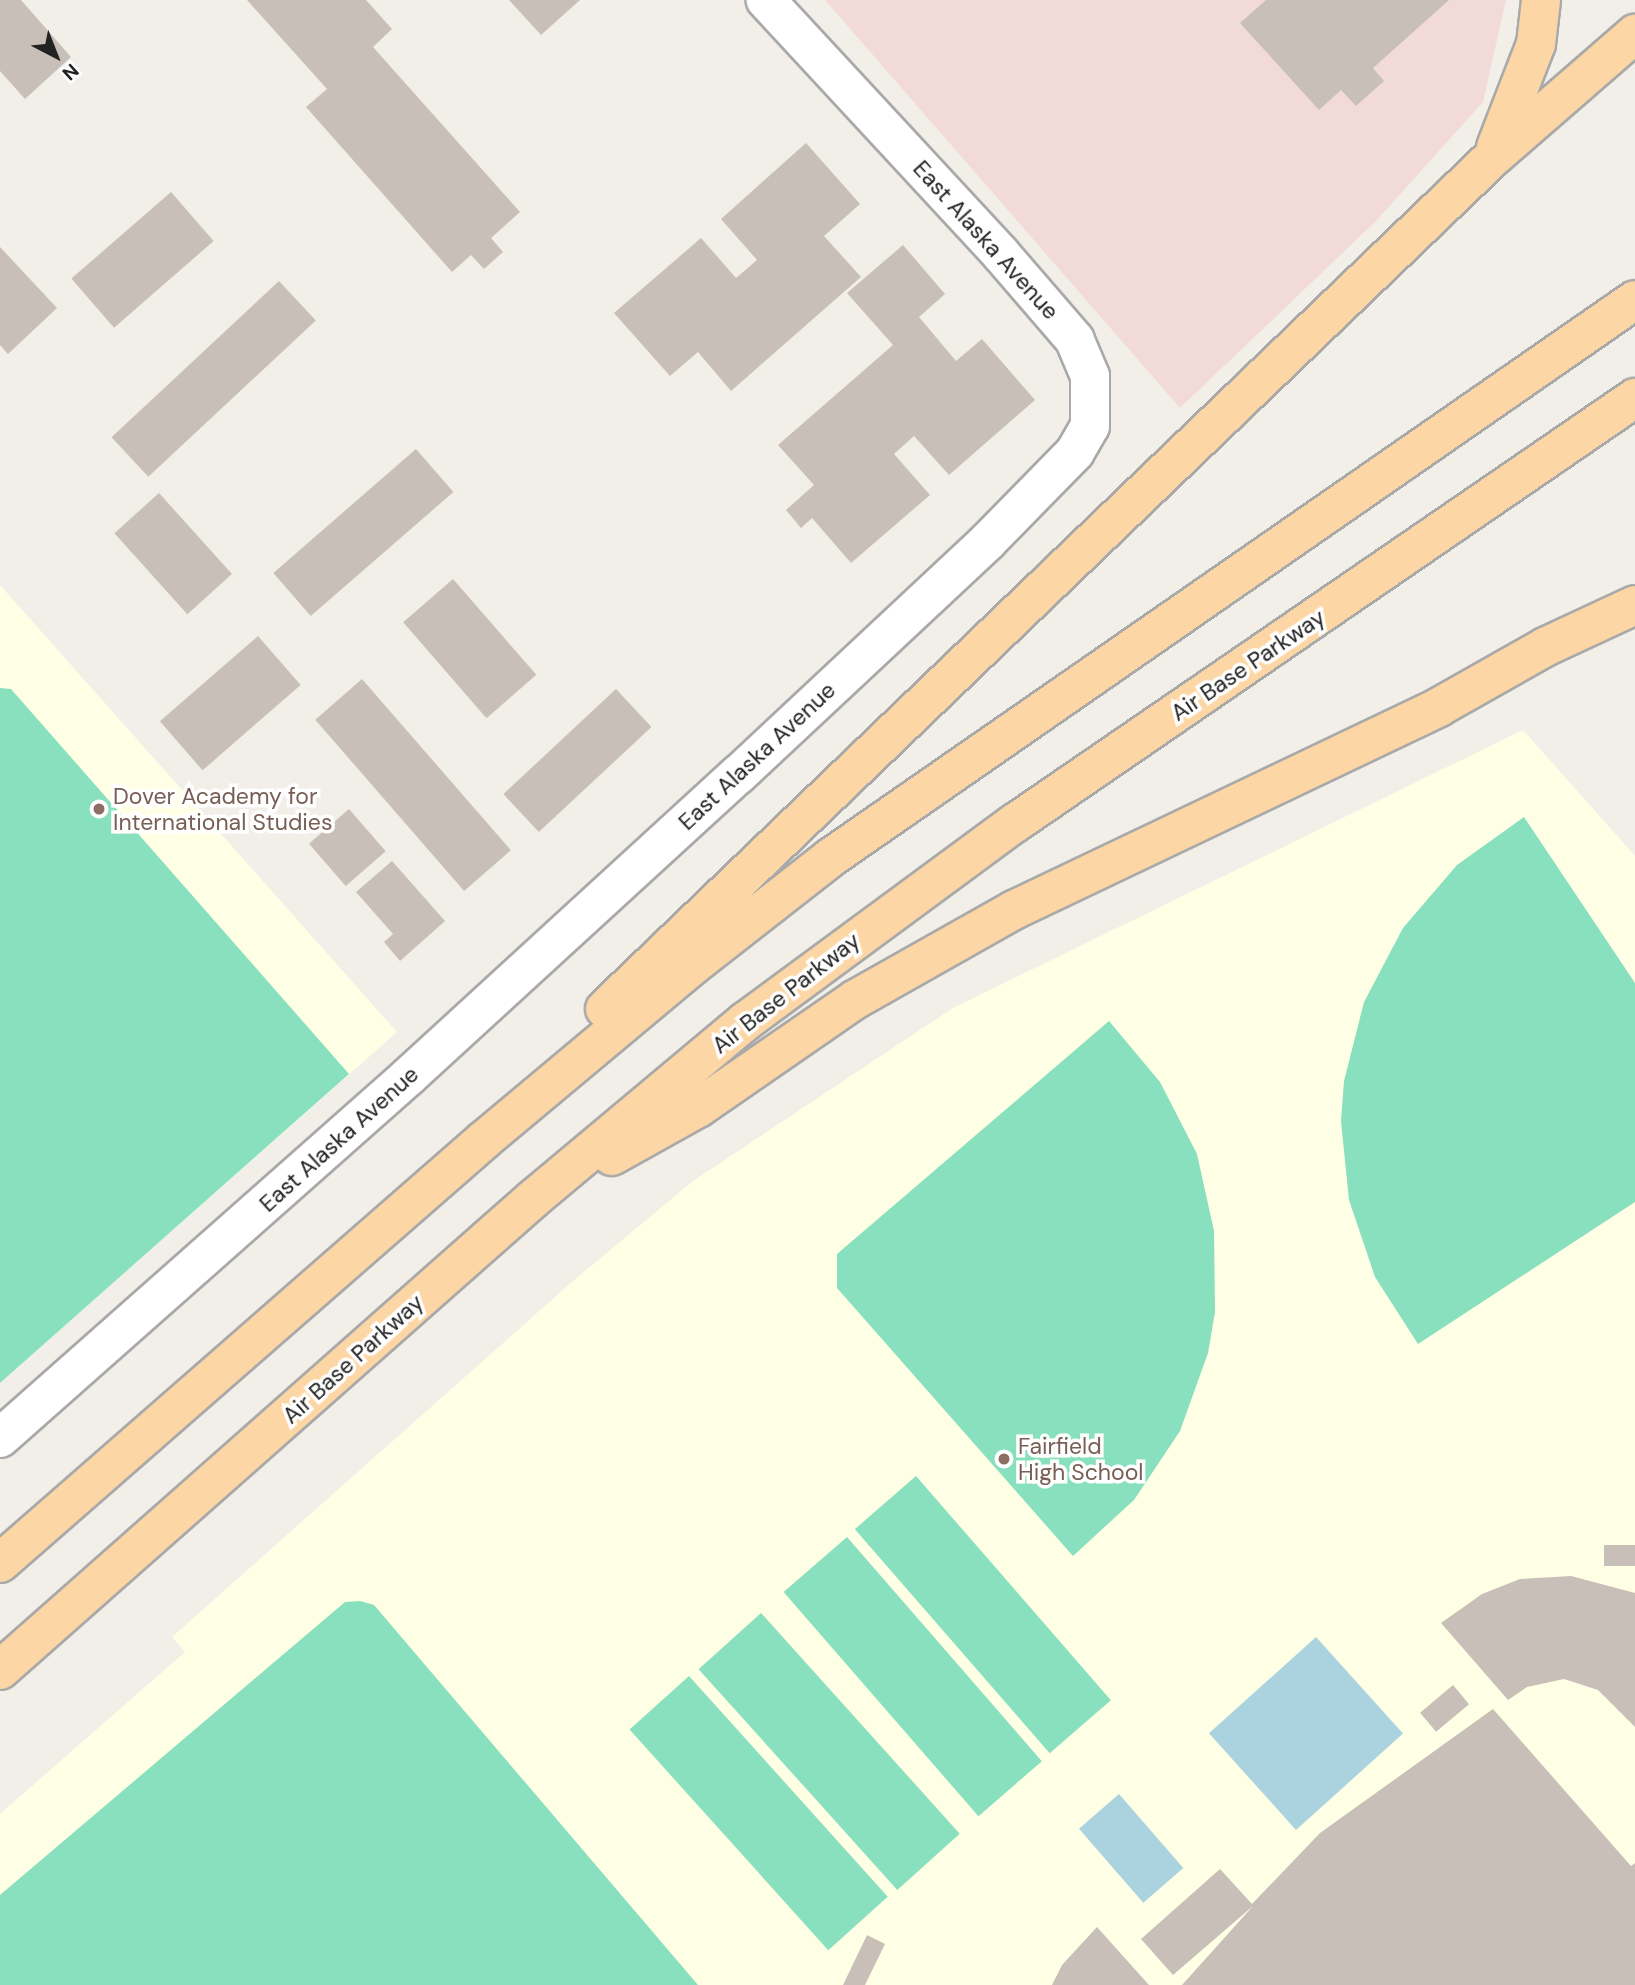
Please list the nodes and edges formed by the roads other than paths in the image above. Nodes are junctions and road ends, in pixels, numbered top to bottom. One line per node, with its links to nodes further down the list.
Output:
1 (766, 0): 10 (street, East Alaska Avenue)
2 (1541, 0): 4 (main road)
3 (1635, 34): 4 (main road)
4 (1491, 159): 8 (main road)
5 (1635, 300): 8 (main road)
6 (1635, 398): 9 (main road, Air Base Parkway)
7 (1635, 605): 9 (main road)
8 (484, 1140): 11 (main road)
9 (533, 1199): 12 (main road, Air Base Parkway)
10 (0, 1438)
11 (0, 1563)
12 (0, 1670)

